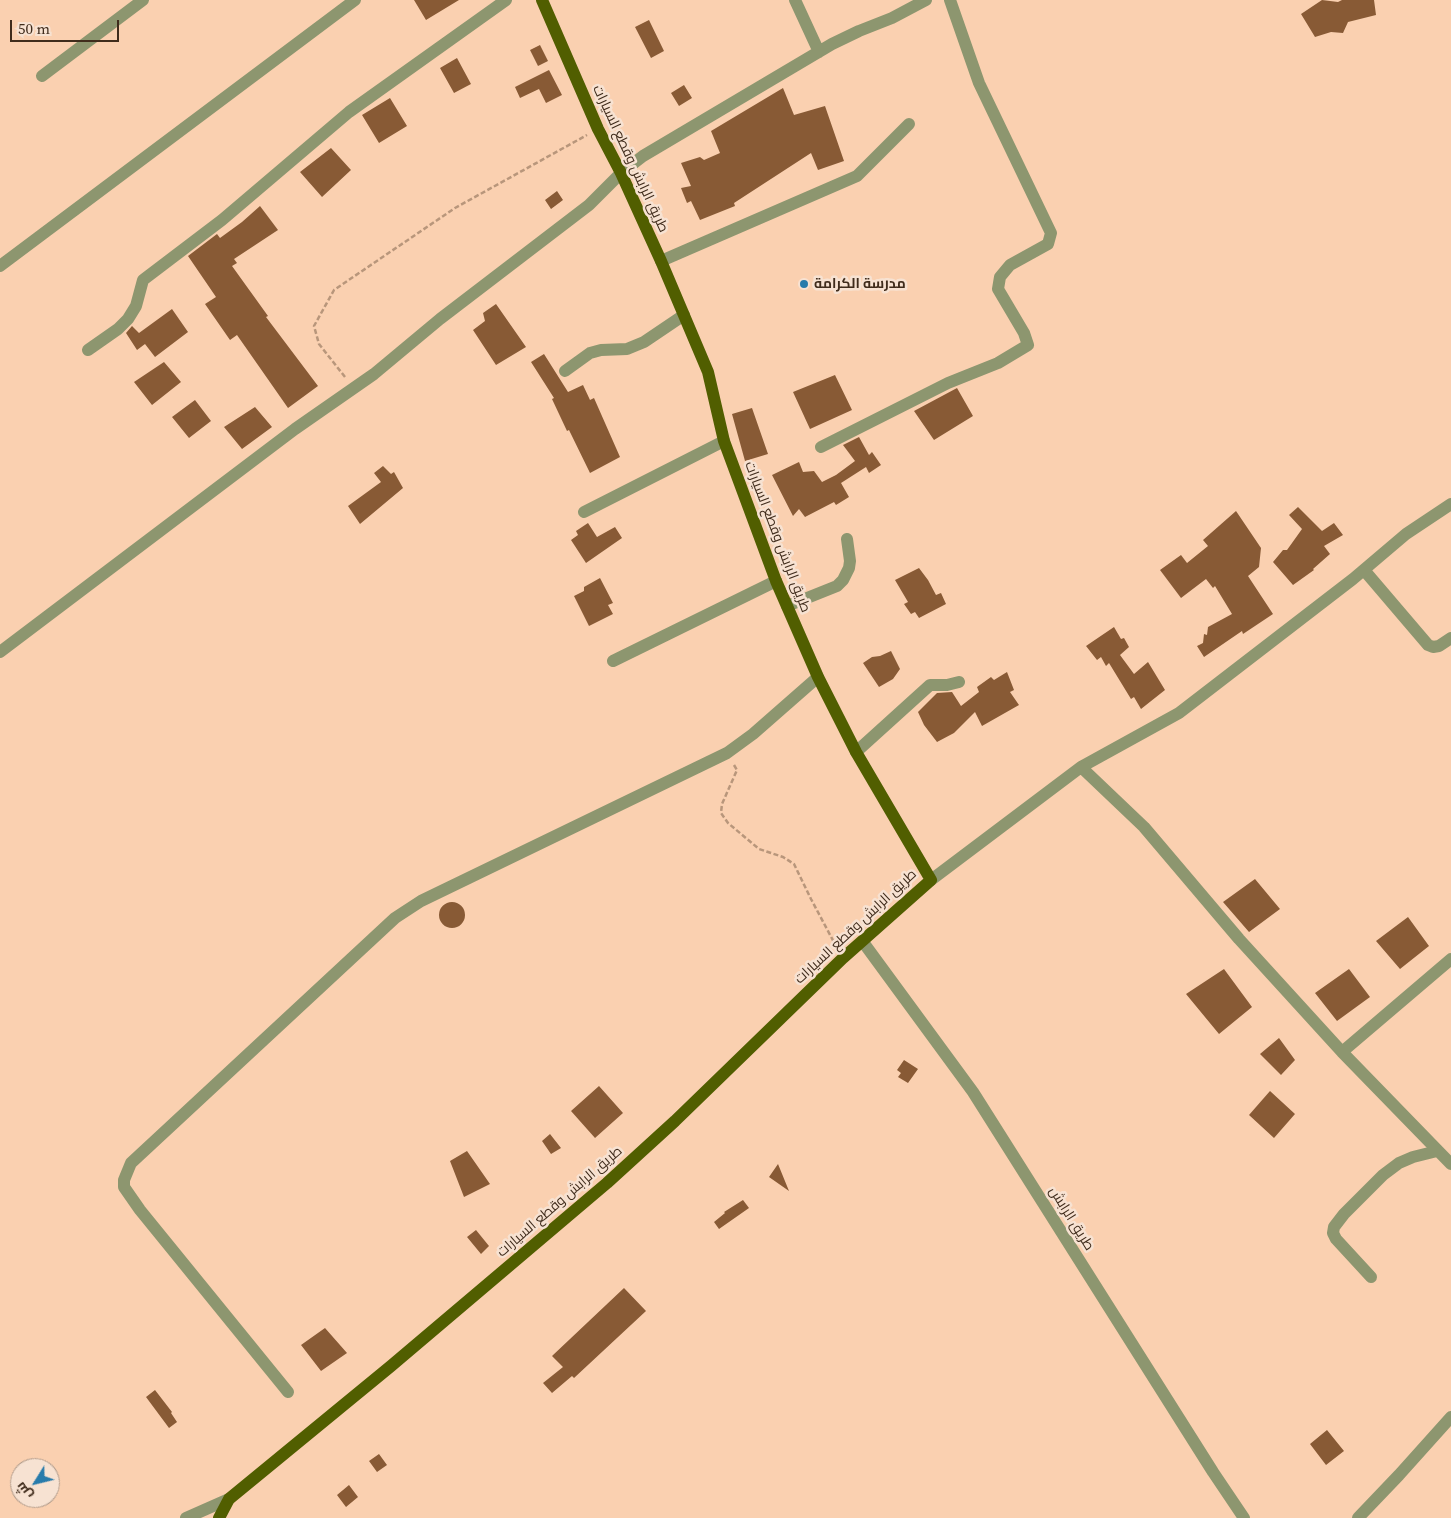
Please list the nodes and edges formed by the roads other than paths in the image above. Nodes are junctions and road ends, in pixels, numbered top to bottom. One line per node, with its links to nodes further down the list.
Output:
1 (143, 0): 9 (street)
2 (355, 0): 13 (street)
3 (506, 0): 15 (street)
4 (542, 0): 11 (main road, طريق الرابش وقطع السيارات)
5 (795, 0): 8 (street)
6 (926, 0): 8 (street)
7 (950, 0): 18 (street)
8 (819, 52): 11 (street)
9 (42, 76)
10 (909, 124): 12 (street)
11 (621, 173): 12 (main road, طريق الرابش وقطع السيارات); 26 (street)
12 (661, 260): 14 (main road, طريق الرابش وقطع السيارات)
13 (0, 266)
14 (684, 315): 16 (street); 17 (main road, طريق الرابش وقطع السيارات)
15 (88, 350)
16 (565, 371)
17 (724, 441): 20 (street); 23 (main road, طريق الرابش وقطع السيارات)
18 (821, 447)
19 (1451, 504): 22 (street)
20 (584, 512)
21 (847, 539): 24 (street)
22 (1364, 570): 25 (street); 31 (street)
23 (776, 581): 24 (main road, طريق الرابش وقطع السيارات); 27 (street)
24 (786, 606): 28 (main road, طريق الرابش وقطع السيارات)
25 (1451, 638)
26 (0, 652)
27 (613, 661)
28 (818, 677): 30 (main road, طريق الرابش وقطع السيارات); 39 (street)
29 (959, 682): 30 (street)
30 (856, 752): 32 (main road, طريق الرابش وقطع السيارات)
31 (1081, 766): 32 (street); 35 (street)
32 (931, 880): 33 (main road, طريق الرابش وقطع السيارات)
33 (863, 942): 41 (main road, طريق الرابش وقطع السيارات); 44 (street, طريق الرابش)
34 (1451, 959): 35 (street)
35 (1342, 1052): 36 (street)
36 (1438, 1150): 37 (street); 38 (street)
37 (1451, 1164)
38 (1371, 1278)
39 (288, 1392)
40 (1451, 1418): 45 (street)
41 (228, 1499): 42 (street); 43 (main road, طريق الرابش وقطع السيارات)
42 (186, 1518)
43 (219, 1518)
44 (1244, 1518)
45 (1358, 1518)

